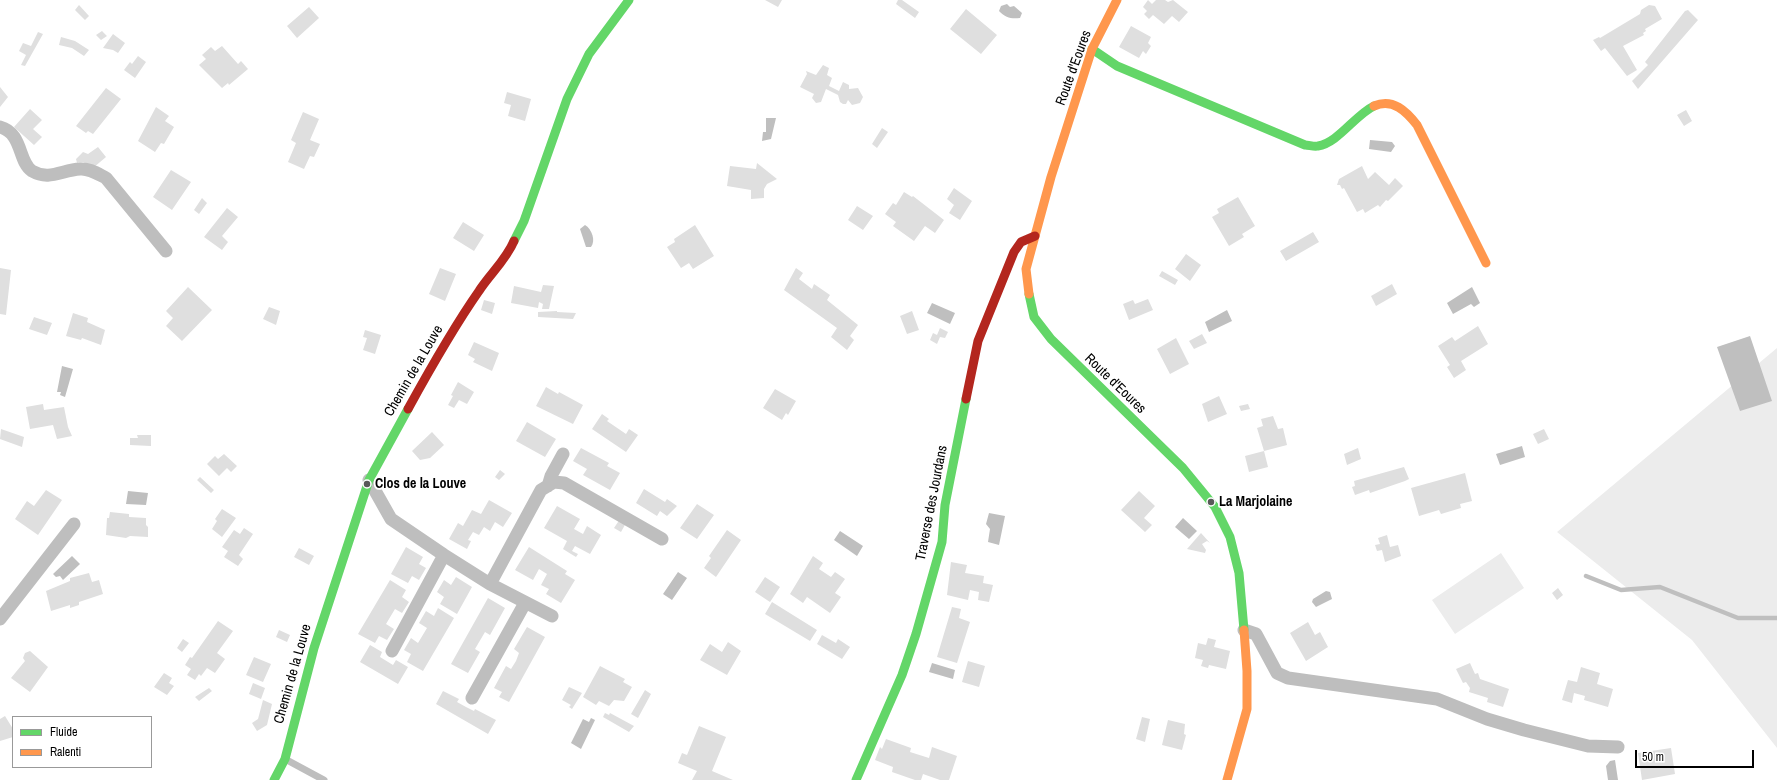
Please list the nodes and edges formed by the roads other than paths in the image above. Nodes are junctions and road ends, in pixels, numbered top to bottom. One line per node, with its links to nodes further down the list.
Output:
1 (629, 0): 9 (street, Chemin de la Louve)
2 (1117, 0): 3 (street, Route d'Eoures)
3 (1092, 49): 5 (street, Route d'Eoures); 7 (street)
4 (0, 127): 6 (street)
5 (1035, 236): 18 (street, Route d'Eoures); 25 (street, Traverse des Jourdans)
6 (166, 250)
7 (1486, 263)
8 (563, 454): 10 (street)
9 (369, 480): 13 (street); 22 (street, Chemin de la Louve)
10 (548, 486): 12 (street); 14 (street)
11 (74, 524): 17 (street)
12 (662, 539)
13 (444, 555): 14 (street); 19 (street)
14 (490, 584): 15 (street)
15 (525, 603): 16 (street); 20 (street)
16 (552, 616)
17 (0, 619)
18 (1244, 630): 21 (street); 26 (street, Route d'Eoures)
19 (392, 651)
20 (472, 698)
21 (1618, 747)
22 (285, 759): 23 (street, Chemin de la Louve); 24 (lane)
23 (274, 780)
24 (324, 780)
25 (856, 780)
26 (1227, 780)

